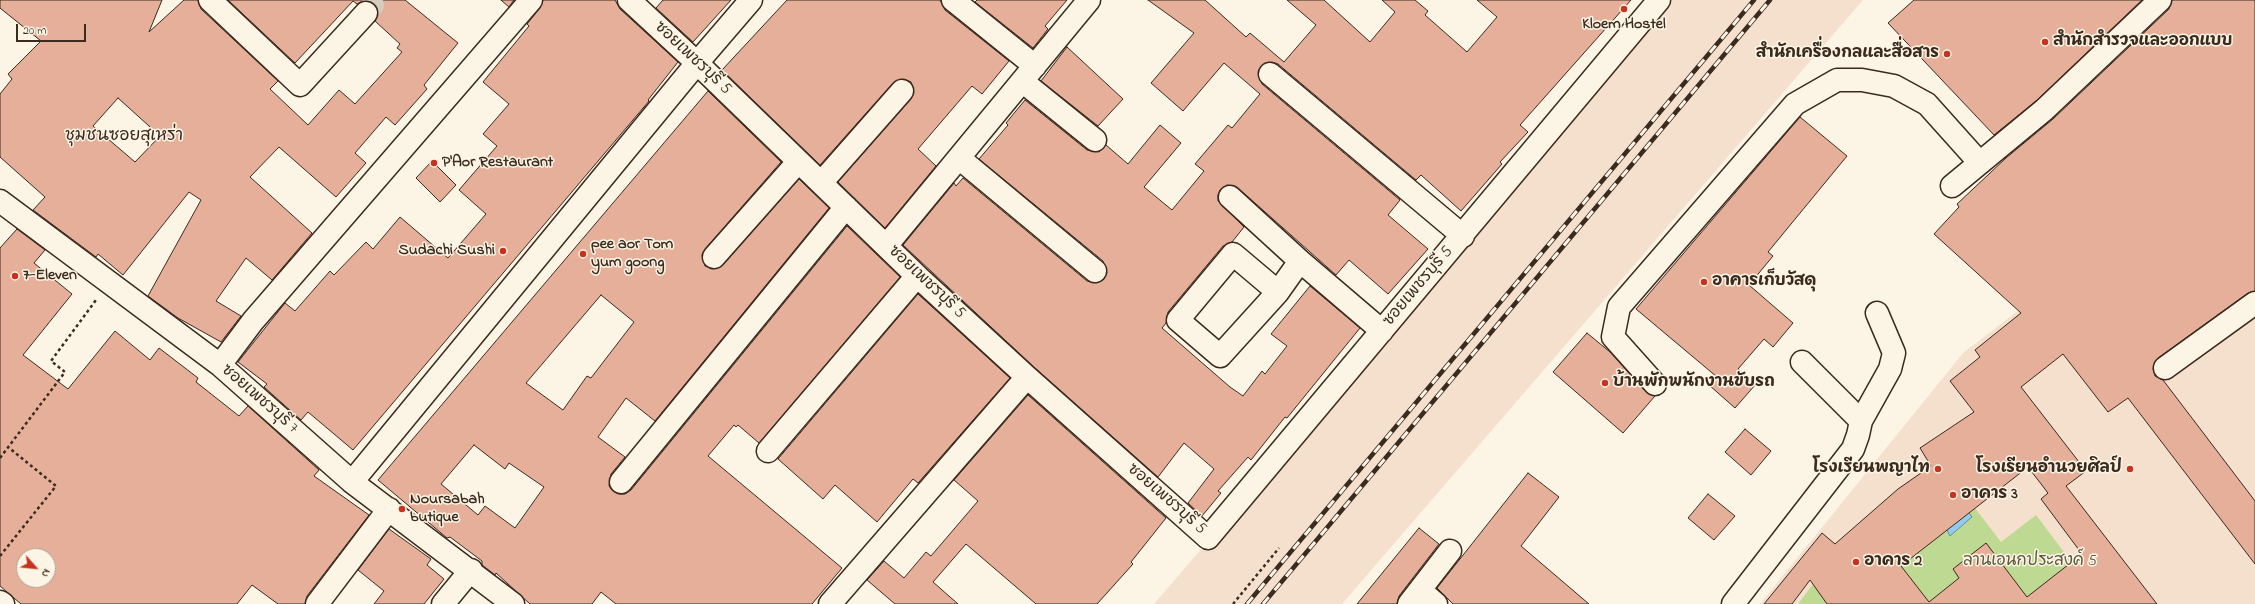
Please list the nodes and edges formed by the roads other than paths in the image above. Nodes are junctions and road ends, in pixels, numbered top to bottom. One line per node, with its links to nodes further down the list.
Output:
1 (210, 0): 9 (street)
2 (532, 0): 34 (street)
3 (629, 0): 10 (street, ซอยเพชรบุรี 5)
4 (751, 0): 10 (street)
5 (953, 0): 11 (street)
6 (1089, 0): 11 (street)
7 (1659, 0): 23 (street, ซอยเพชรบุรี 5)
8 (2160, 0): 17 (street)
9 (366, 13)
10 (696, 63): 16 (street, ซอยเพชรบุรี 5); 40 (street)
11 (1028, 74): 14 (street); 15 (street)
12 (1270, 74): 23 (street)
13 (902, 91): 18 (street)
14 (1095, 140)
15 (959, 158): 24 (street); 27 (street)
16 (798, 162): 18 (street, ซอยเพชรบุรี 5); 25 (street)
17 (1979, 162): 19 (street); 37 (street)
18 (821, 183): 22 (street, ซอยเพชรบุรี 5)
19 (1952, 186)
20 (1230, 197): 26 (street)
21 (0, 201): 34 (street, ซอยเพชรบุรี 7)
22 (846, 207): 24 (street, ซอยเพชรบุรี 5); 41 (street)
23 (1463, 236): 32 (street, ซอยเพชรบุรี 5)
24 (886, 246): 28 (street, ซอยเพชรบุรี 5)
25 (714, 257)
26 (1300, 262): 29 (street); 32 (street)
27 (1095, 271)
28 (917, 276): 36 (street, ซอยเพชรบุรี 5); 39 (street)
29 (1278, 292): 29 (street)
30 (2255, 303): 35 (street)
31 (1877, 313): 38 (street)
32 (1382, 331): 36 (street, ซอยเพชรบุรี 5)
33 (1802, 362): 38 (street)
34 (220, 365): 40 (street, ซอยเพชรบุรี 7)
35 (2165, 368)
36 (1027, 378): 51 (street)
37 (1655, 384)
38 (1861, 421): 53 (street)
39 (768, 450)
40 (352, 482): 42 (street, ซอยเพชรบุรี 7)
41 (621, 482)
42 (389, 509): 44 (street, ซอยเพชรบุรี 7); 49 (street)
43 (1450, 551): 45 (street)
44 (471, 570): 47 (street, ซอยเพชรบุรี 7); 50 (street)
45 (1414, 597): 52 (street)
46 (0, 602): 48 (street)
47 (509, 603)
48 (3, 604)
49 (317, 604)
50 (443, 604)
51 (830, 604)
52 (1436, 604)
53 (1733, 604)

